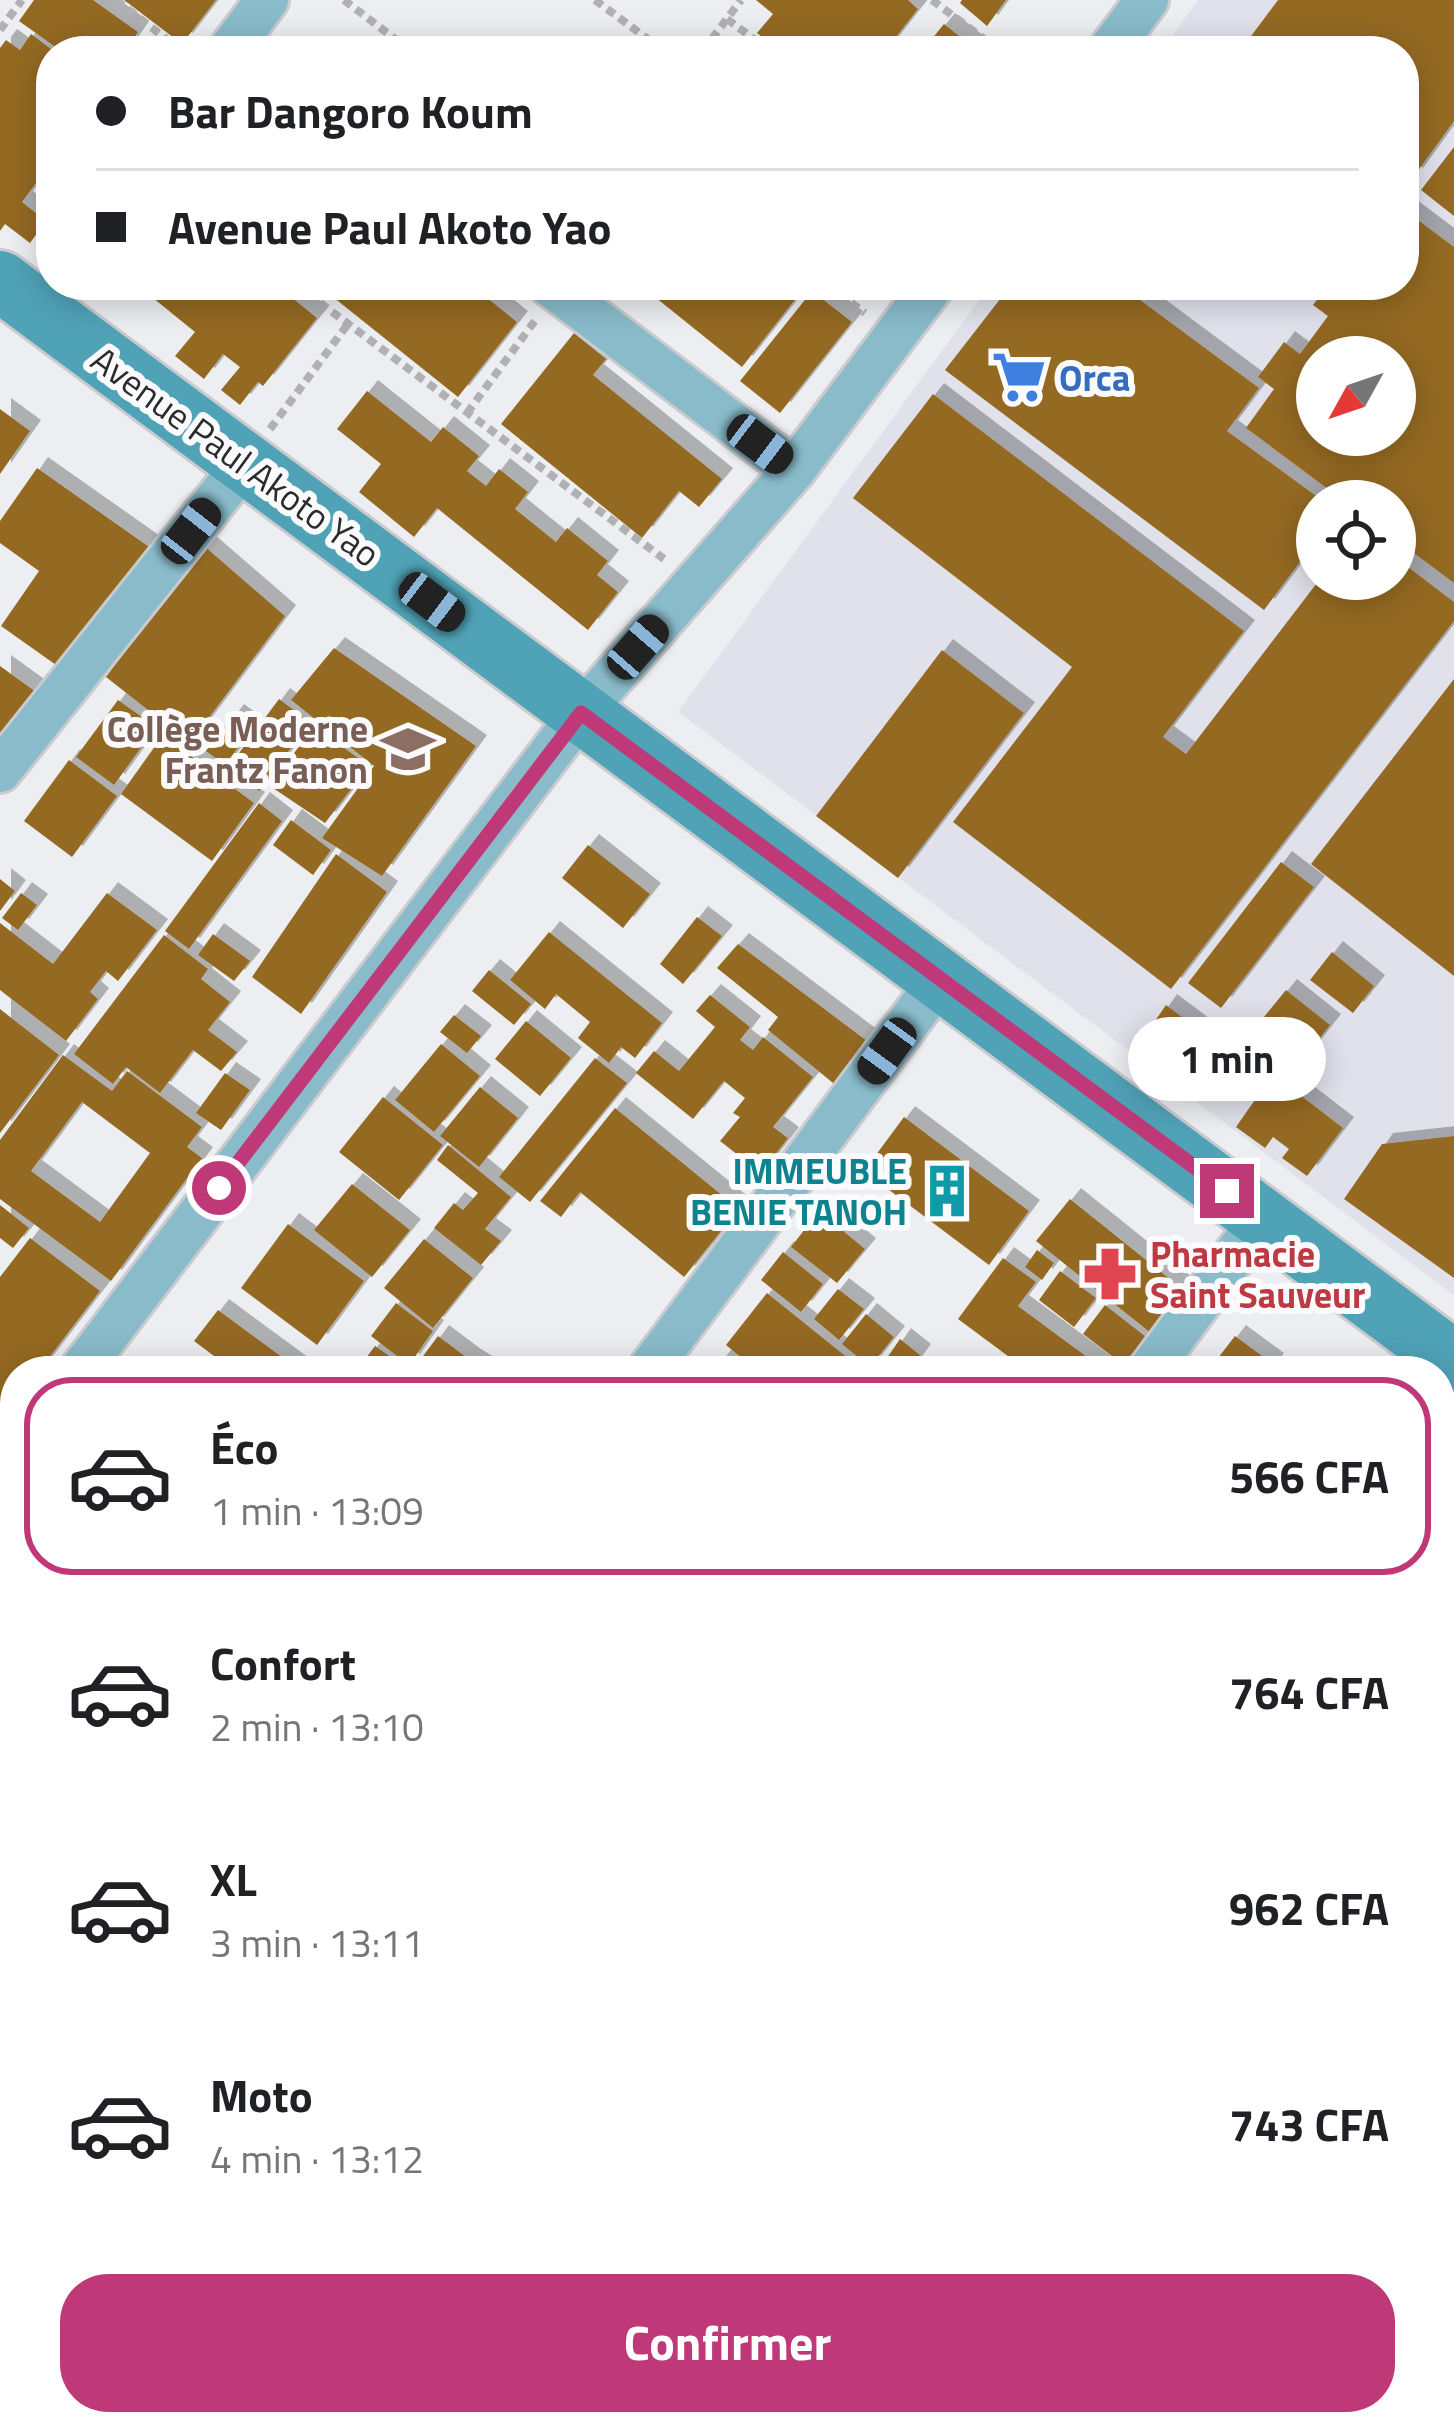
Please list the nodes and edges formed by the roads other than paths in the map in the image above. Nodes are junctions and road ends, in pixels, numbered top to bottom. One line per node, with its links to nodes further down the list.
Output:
1 (267, 0): 3 (street)
2 (1147, 0): 4 (street)
3 (240, 36)
4 (1120, 36)
5 (40, 300): 8 (street, Avenue Paul Akoto Yao)
6 (570, 300): 9 (street)
7 (922, 300): 9 (street)
8 (246, 462): 10 (street, Avenue Paul Akoto Yao); 11 (street)
9 (794, 470): 10 (street)
10 (581, 713): 12 (street, Avenue Paul Akoto Yao); 14 (street)
11 (0, 771)
12 (940, 980): 13 (street, Avenue Paul Akoto Yao); 15 (street)
13 (1263, 1217): 16 (street); 17 (street, Avenue Paul Akoto Yao)
14 (91, 1356)
15 (659, 1356)
16 (1160, 1356)
17 (1434, 1356)

